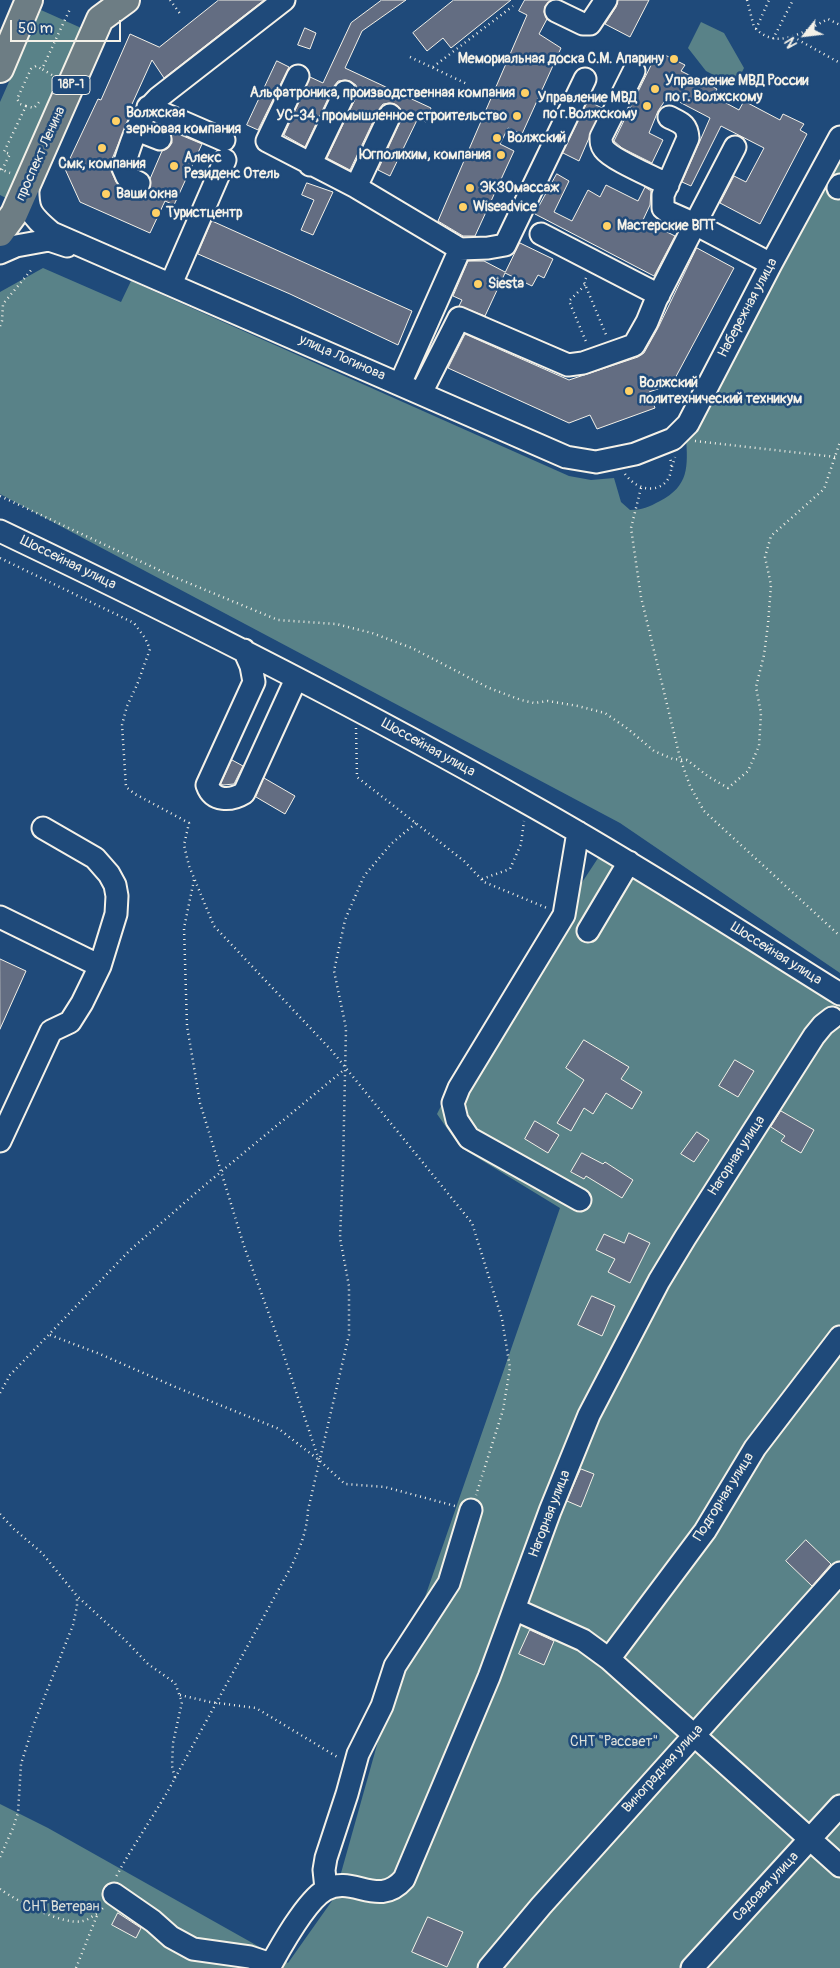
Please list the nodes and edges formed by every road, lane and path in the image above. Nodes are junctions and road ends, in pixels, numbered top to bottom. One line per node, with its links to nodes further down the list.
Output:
1 (29, 0): 20 (main road)
2 (126, 0): 41 (main road, проспект Ленина / 18Р-1)
3 (170, 0): 12 (path)
4 (606, 0): 11 (street)
5 (746, 0): 14 (path)
6 (769, 0): 14 (path)
7 (792, 0): 16 (path)
8 (277, 2): 30 (street)
9 (513, 6): 19 (path)
10 (70, 9): 21 (path)
11 (556, 11)
12 (181, 15)
13 (840, 25): 15 (path)
14 (756, 29): 16 (path)
15 (793, 38): 16 (path); 18 (path)
16 (773, 39)
17 (410, 57): 19 (path)
18 (840, 63)
19 (433, 67): 26 (path)
20 (0, 68)
21 (42, 68): 24 (path); 29 (path)
22 (634, 71): 43 (street)
23 (298, 76): 39 (street)
24 (52, 77)
25 (585, 79): 48 (street)
26 (467, 84)
27 (345, 92): 39 (street)
28 (41, 99): 29 (path)
29 (26, 106): 38 (path)
30 (148, 107): 33 (street); 54 (street)
31 (390, 115): 44 (street)
32 (669, 117): 43 (street)
33 (137, 130): 35 (street); 42 (street)
34 (840, 137): 52 (street, Набережная улица)
35 (160, 139)
36 (735, 147): 45 (street)
37 (0, 150): 38 (path)
38 (4, 152): 40 (path)
39 (310, 165): 44 (street)
40 (2, 170)
41 (28, 181): 46 (main road, проспект Ленина / 18Р-1); 50 (street, улица Логинова)
42 (139, 183)
43 (668, 185): 45 (street)
44 (356, 187): 48 (street)
45 (695, 224): 52 (street); 56 (street)
46 (0, 234)
47 (541, 234): 51 (street)
48 (460, 249): 59 (street)
49 (0, 253): 50 (street)
50 (113, 259): 54 (street, улица Логинова)
51 (594, 262): 55 (path); 56 (street)
52 (771, 264): 64 (street, Набережная улица)
53 (32, 269): 57 (path)
54 (170, 284): 59 (street, улица Логинова)
55 (585, 284): 58 (path); 58 (path)
56 (659, 295): 58 (street)
57 (0, 326)
58 (603, 356): 60 (street)
59 (400, 384): 60 (street, улица Логинова)
60 (421, 393): 64 (street, улица Логинова)
61 (694, 441): 66 (path)
62 (840, 442): 66 (path)
63 (840, 449): 66 (path)
64 (635, 454)
65 (670, 456): 68 (path)
66 (836, 458): 75 (path)
67 (625, 474): 68 (path)
68 (641, 488): 75 (path)
69 (0, 496): 75 (path)
70 (0, 531): 72 (street, Шоссейная улица)
71 (0, 558): 82 (path)
72 (244, 650): 73 (street, Шоссейная улица); 73 (street)
73 (296, 679): 74 (street, Шоссейная улица)
74 (356, 709): 76 (street, Шоссейная улица); 77 (path)
75 (680, 758): 86 (path)
76 (526, 802): 79 (street, Шоссейная улица); 81 (path)
77 (416, 823): 81 (path); 90 (path)
78 (43, 828): 87 (street)
79 (578, 832): 80 (street, Шоссейная улица); 83 (street)
80 (630, 862): 85 (street); 88 (street, Шоссейная улица)
81 (482, 879): 83 (path)
82 (194, 880): 90 (path); 92 (path)
83 (564, 915): 93 (street)
84 (0, 917): 87 (street)
85 (588, 931)
86 (840, 936)
87 (100, 966): 91 (street)
88 (840, 994)
89 (837, 1016): 102 (street, Нагорная улица)
90 (345, 1069): 92 (path); 97 (path); 98 (path)
91 (0, 1141)
92 (222, 1172): 94 (path); 97 (path)
93 (580, 1200)
94 (50, 1335): 96 (path); 97 (path)
95 (840, 1337): 103 (street, Подгорная улица)
96 (0, 1393)
97 (320, 1461): 98 (path); 105 (path)
98 (471, 1510): 107 (street)
99 (0, 1514): 101 (path)
100 (840, 1573): 106 (street, Виноградная улица)
101 (77, 1596): 104 (path); 111 (path)
102 (514, 1609): 103 (street); 114 (street, Нагорная улица)
103 (609, 1659): 106 (street)
104 (180, 1695): 105 (path); 108 (path)
105 (217, 1702): 107 (path); 108 (path)
106 (695, 1734): 110 (street); 119 (street, Виноградная улица)
107 (354, 1767): 114 (street)
108 (175, 1778): 115 (path)
109 (840, 1806): 110 (street, Садовая улица)
110 (810, 1840): 112 (street); 120 (street, Садовая улица)
111 (0, 1857)
112 (840, 1866)
113 (0, 1889): 116 (path)
114 (326, 1889): 117 (street)
115 (114, 1894): 116 (path); 117 (street)
116 (98, 1913): 118 (path)
117 (270, 1966)
118 (76, 1968)
119 (489, 1968)
120 (692, 1968)

